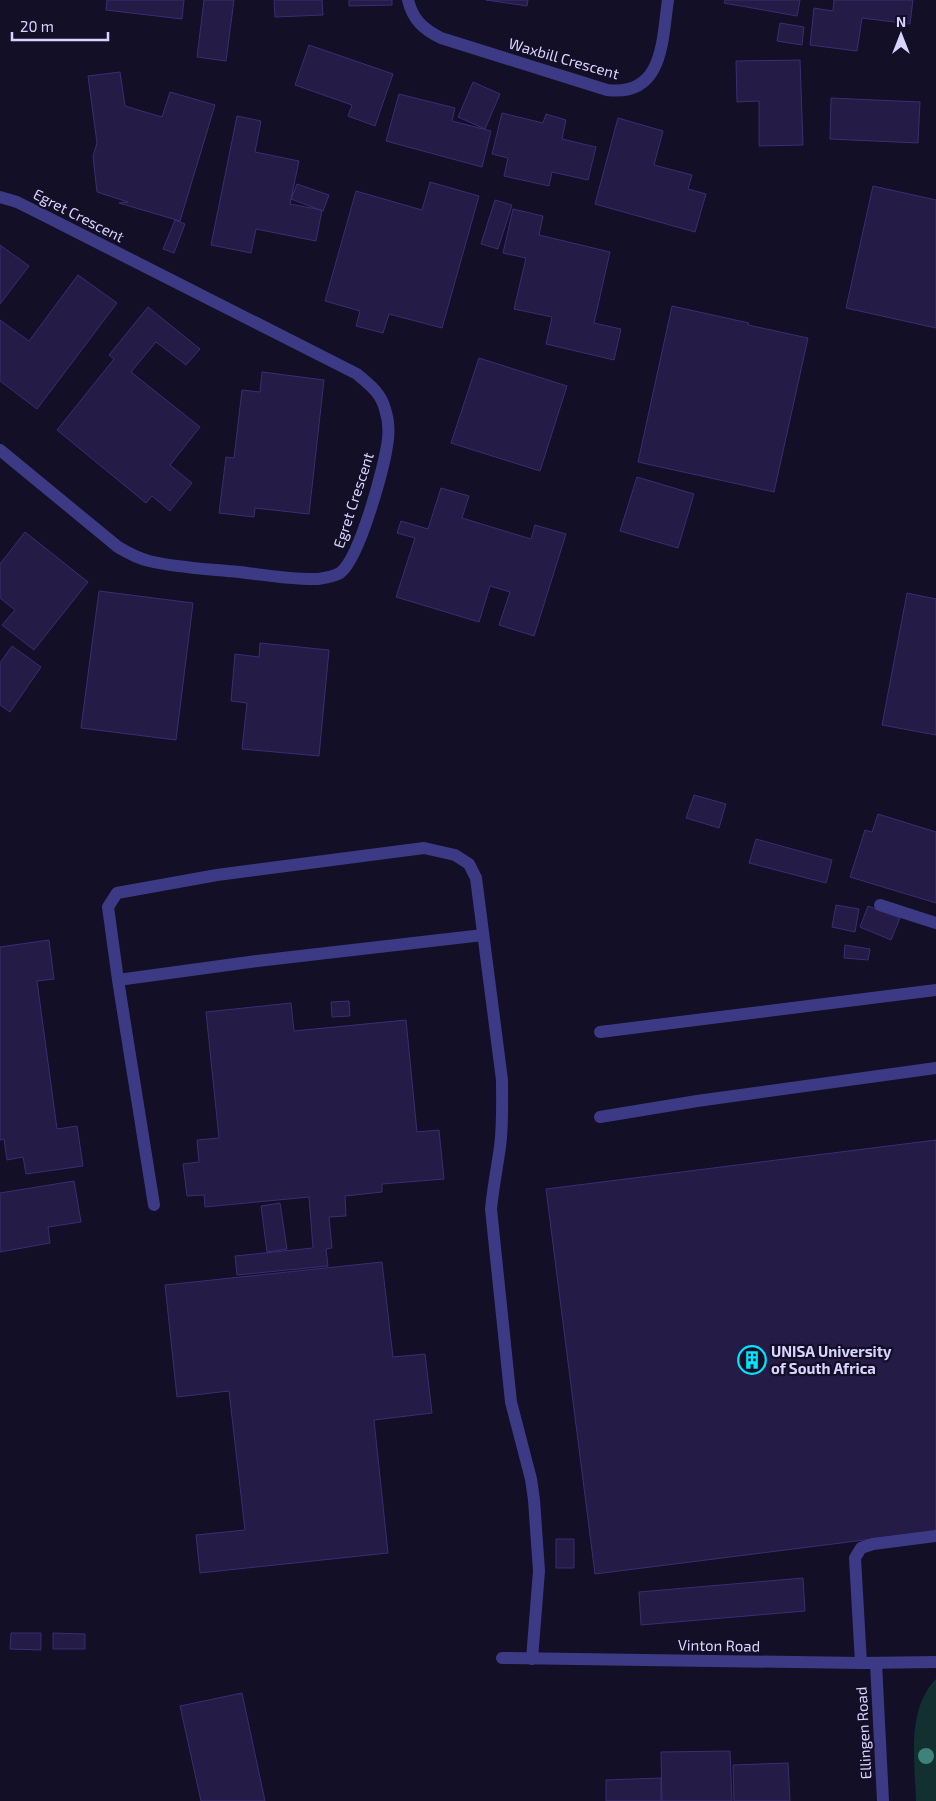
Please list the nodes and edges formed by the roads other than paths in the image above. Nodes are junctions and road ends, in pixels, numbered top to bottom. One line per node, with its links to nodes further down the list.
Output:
1 (408, 0): 2 (street, Waxbill Crescent)
2 (668, 0)
3 (0, 197): 4 (street, Egret Crescent)
4 (0, 450)
5 (880, 905): 6 (street)
6 (936, 923)
7 (483, 935): 8 (street); 8 (street); 16 (street)
8 (118, 980): 13 (street)
9 (936, 990): 10 (street)
10 (600, 1032)
11 (936, 1068): 12 (street)
12 (600, 1117)
13 (154, 1205)
14 (936, 1536): 18 (street)
15 (502, 1658): 16 (street, Vinton Road)
16 (532, 1659): 18 (street, Vinton Road)
17 (936, 1662): 19 (street, Vinton Road)
18 (861, 1663): 19 (street, Vinton Road)
19 (876, 1663): 20 (street, Ellingen Road)
20 (883, 1801)

